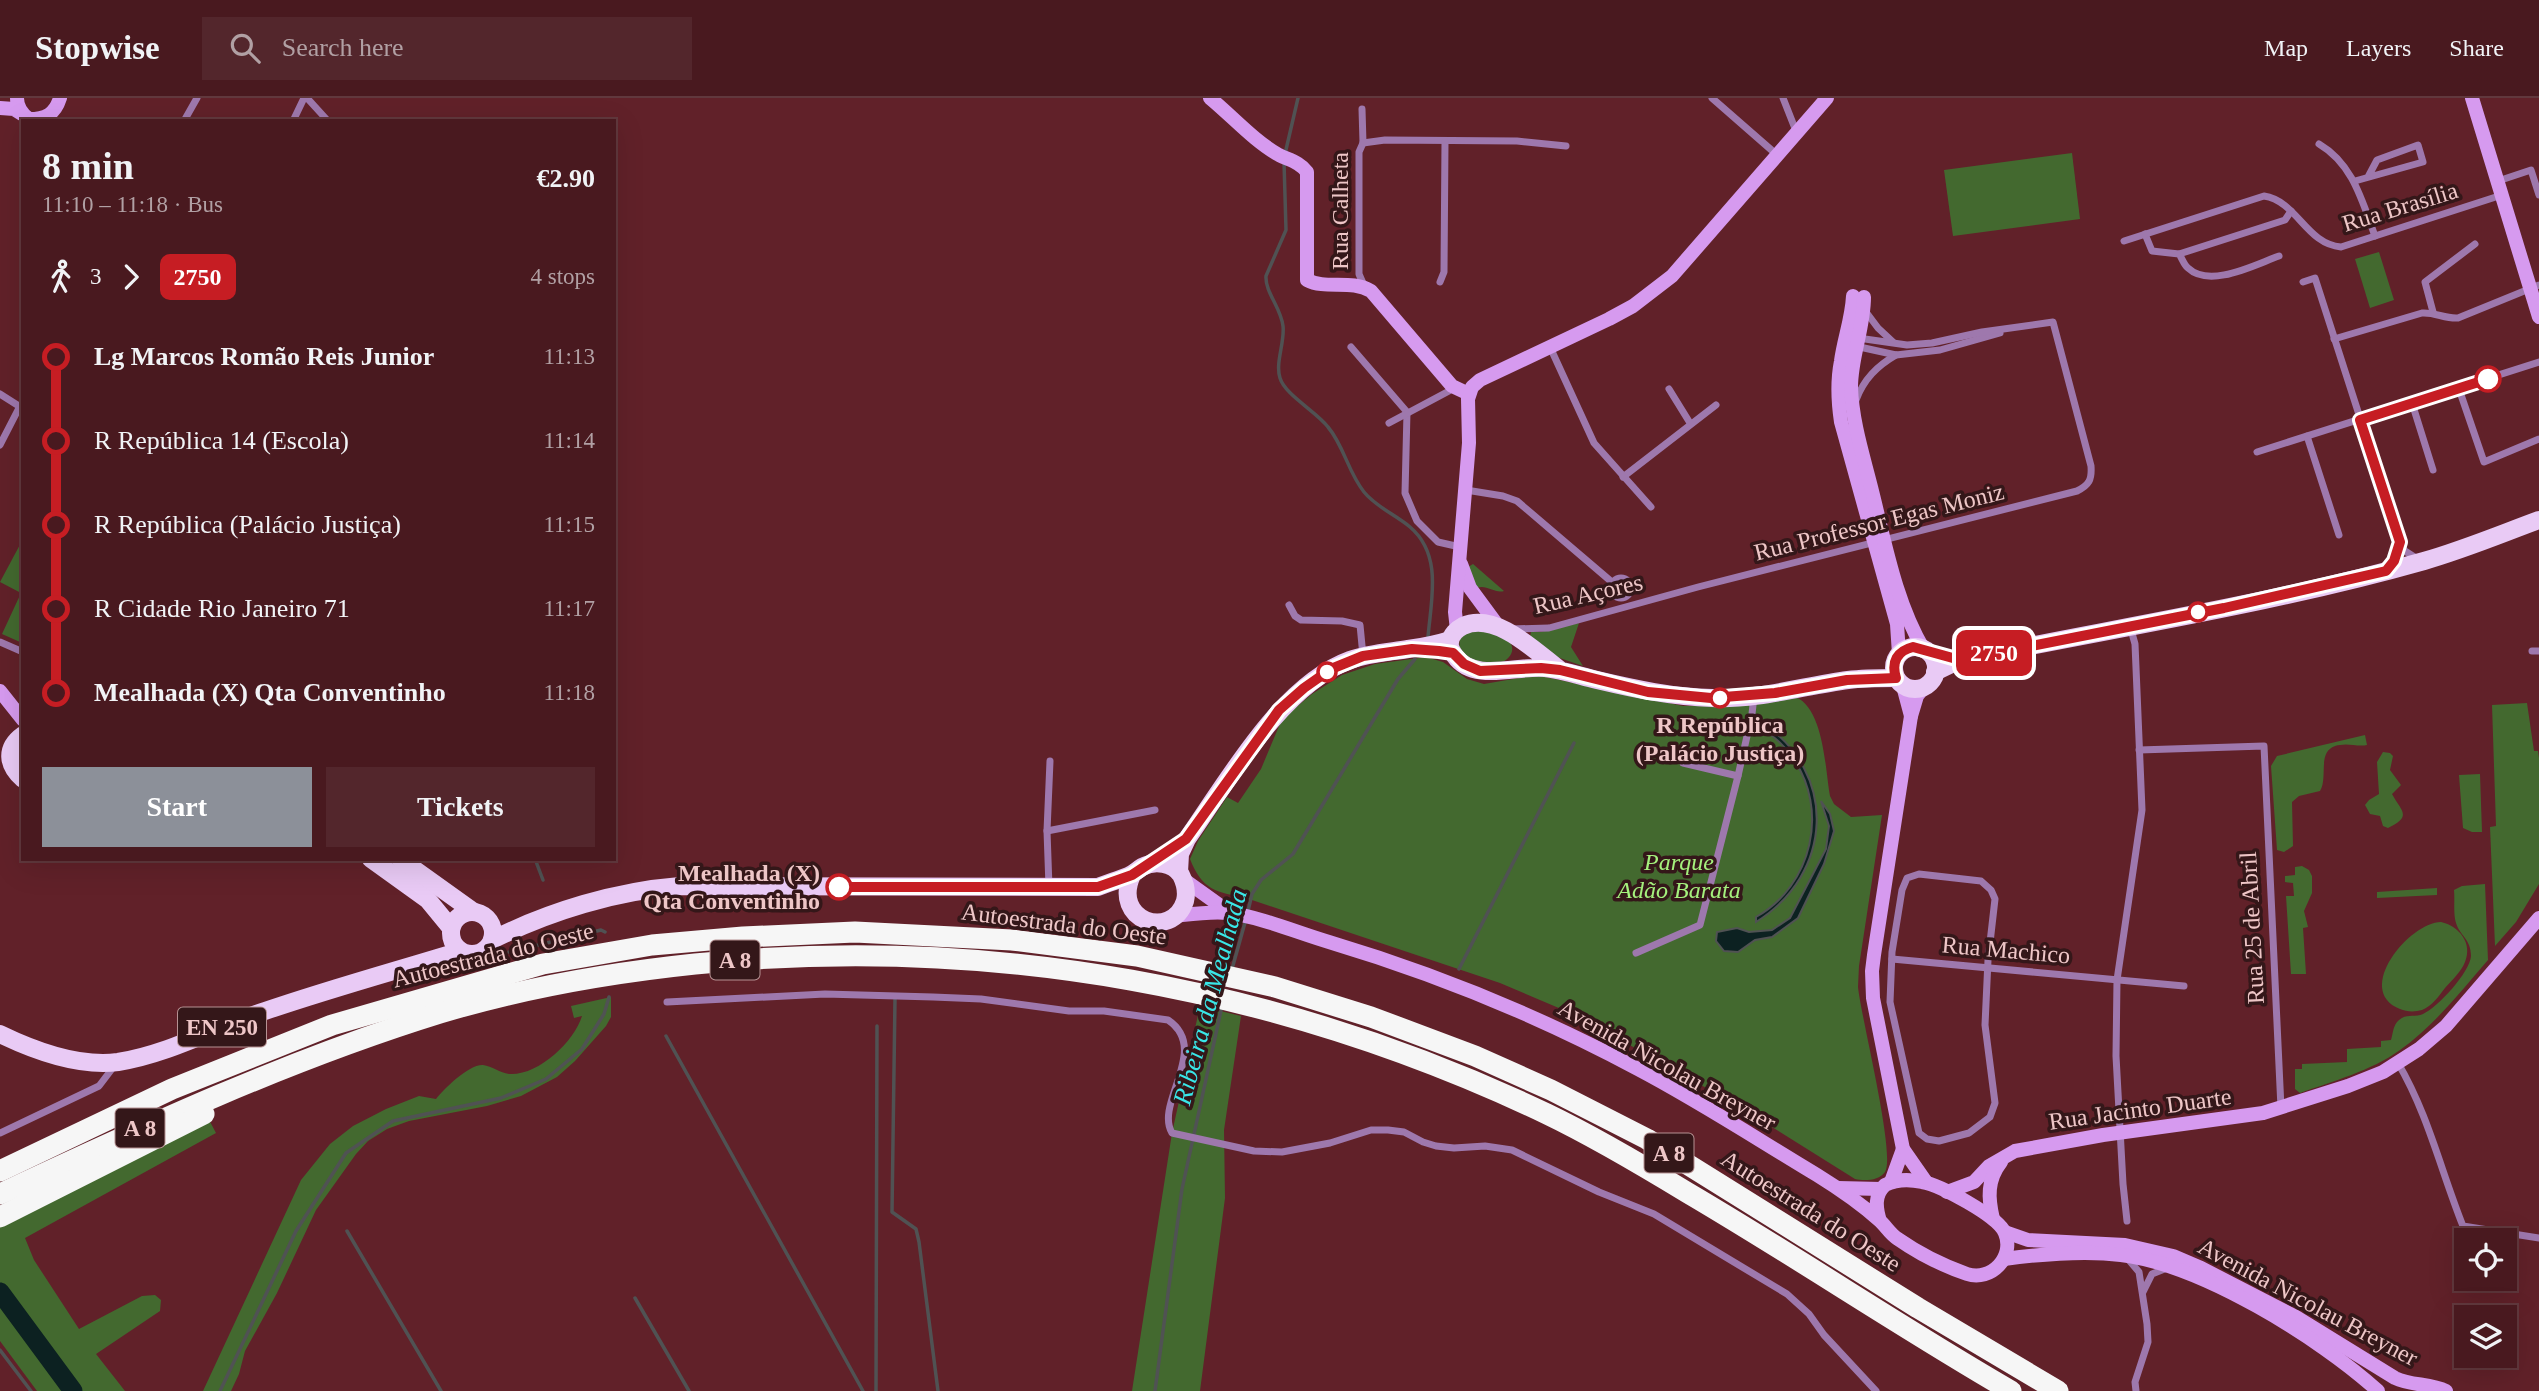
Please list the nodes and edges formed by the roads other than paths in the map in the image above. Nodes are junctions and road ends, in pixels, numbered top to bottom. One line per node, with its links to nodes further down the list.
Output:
1 (18, 98): 12 (street)
2 (197, 98): 13 (street)
3 (306, 98): 14 (street); 15 (street)
4 (1209, 98): 36 (street)
5 (1712, 98): 21 (street)
6 (1783, 98): 16 (street)
7 (1827, 98): 16 (street)
8 (2474, 101): 24 (street)
9 (59, 102): 12 (street)
10 (0, 108): 12 (street)
11 (1362, 109): 18 (street, Rua Calheta)
12 (27, 118)
13 (186, 119)
14 (294, 119)
15 (326, 119)
16 (1796, 131): 21 (street)
17 (1445, 142): 18 (street); 20 (street); 33 (street)
18 (1363, 143): 36 (street, Rua Calheta)
19 (2319, 144): 23 (street)
20 (1566, 146)
21 (1776, 154): 45 (street)
22 (2368, 177): 22 (street); 23 (street)
23 (2355, 181): 28 (street)
24 (2499, 188): 25 (street, Rua Brasília); 28 (street, Rua Brasília); 35 (street)
25 (2539, 195)
26 (2291, 211): 27 (street, Rua Brasília); 28 (street, Rua Brasília); 31 (street)
27 (2145, 234): 29 (street, Rua Brasília); 31 (street)
28 (2375, 236)
29 (2124, 241)
30 (2475, 244): 38 (street)
31 (2179, 254): 32 (street)
32 (2279, 256)
33 (1440, 282)
34 (2303, 282): 41 (street)
35 (2535, 286): 38 (street); 39 (street)
36 (1365, 288): 48 (street, Rua Calheta)
37 (1860, 299): 42 (street); 43 (street)
38 (2433, 312): 41 (street)
39 (2539, 317)
40 (2011, 329): 43 (street); 46 (street); 71 (street, Rua Professor Egas Moniz)
41 (2334, 339): 58 (street)
42 (1851, 341): 43 (street); 46 (street); 56 (street); 71 (street)
43 (1896, 344)
44 (1352, 347): 57 (street)
45 (1550, 347): 52 (street); 66 (street)
46 (1896, 355): 56 (street)
47 (2539, 362): 50 (street)
48 (1452, 386): 52 (street, Rua Calheta); 57 (street)
49 (1669, 389): 60 (street)
50 (2459, 389): 53 (street); 62 (street)
51 (0, 394): 55 (street)
52 (1469, 394): 67 (street)
53 (2413, 403): 58 (street); 65 (street)
54 (1716, 405): 60 (street)
55 (21, 407): 63 (street)
56 (1853, 407): 71 (street)
57 (1407, 412): 59 (street); 73 (street)
58 (2360, 420): 61 (street); 72 (street)
59 (1389, 423)
60 (1690, 423): 66 (street)
61 (2307, 436): 64 (street); 70 (street)
62 (2539, 439)
63 (0, 445)
64 (2257, 452)
65 (2434, 470)
66 (1623, 477): 68 (street)
67 (1465, 490): 73 (street); 76 (street)
68 (1651, 508)
69 (2539, 520): 74 (main road)
70 (2339, 535)
71 (1879, 542): 77 (street, Rua Professor Egas Moniz); 86 (street); 91 (street)
72 (2400, 542): 74 (street); 75 (street)
73 (1460, 553): 82 (street); 83 (street)
74 (2423, 561): 75 (main road)
75 (2386, 571): 81 (main road)
76 (1613, 583): 78 (street); 78 (street)
77 (1678, 593): 80 (street, Rua Açores)
78 (1614, 595): 80 (street)
79 (1289, 605): 87 (street)
80 (1603, 613): 82 (street, Rua Açores)
81 (2130, 626): 88 (main road); 97 (street)
82 (1505, 630): 83 (main road); 89 (main road); 90 (main road)
83 (1453, 641): 87 (main road); 89 (main road)
84 (0, 642): 85 (street)
85 (21, 651)
86 (1927, 651): 88 (main road); 91 (main road); 92 (main road)
87 (1363, 656): 104 (main road)
88 (1960, 660): 92 (main road)
89 (1506, 668): 90 (main road)
90 (1560, 670): 94 (main road)
91 (1898, 670): 92 (main road); 94 (main road); 95 (street)
92 (1930, 679): 95 (street)
93 (0, 691): 96 (street)
94 (1754, 696): 101 (street)
95 (1911, 716): 135 (street)
96 (15, 734): 100 (main road)
97 (2139, 750): 125 (street); 132 (street, Rua 25 de Abril)
98 (1050, 761): 103 (street)
99 (1683, 764): 101 (street)
100 (12, 775)
101 (1738, 776): 121 (street)
102 (1155, 810): 103 (street)
103 (1047, 831): 111 (street)
104 (1186, 839): 107 (main road); 109 (main road)
105 (374, 861): 118 (main road)
106 (403, 861): 114 (main road)
107 (1151, 864): 108 (main road); 109 (main road)
108 (1132, 875): 110 (main road); 112 (main road)
109 (1181, 875): 113 (street, Avenida Nicolau Breyner); 115 (main road)
110 (1098, 887): 111 (main road); 112 (main road)
111 (1049, 888): 117 (main road)
112 (1127, 898): 115 (main road)
113 (1230, 913): 115 (street, Avenida Nicolau Breyner); 140 (street, Avenida Nicolau Breyner)
114 (479, 914): 117 (main road); 118 (main road); 119 (main road)
115 (1174, 916)
116 (2539, 918): 130 (street, Rua Jacinto Duarte)
117 (535, 921): 119 (main road)
118 (450, 932): 120 (main road); 123 (main road)
119 (492, 940): 120 (main road)
120 (460, 951): 123 (main road)
121 (1636, 953)
122 (1892, 959): 124 (street, Rua Machico); 124 (street); 124 (street)
123 (401, 969): 129 (main road, EN 250)
124 (1988, 969): 125 (street, Rua Machico)
125 (2117, 980): 126 (street, Rua Machico); 134 (street)
126 (2184, 986)
127 (667, 1002): 154 (street)
128 (0, 1034): 129 (main road, EN 250)
129 (117, 1062): 133 (street)
130 (2398, 1063): 132 (street, Rua Jacinto Duarte); 148 (street)
131 (281, 1069): 142 (highway, Autoestrada do Oeste / A 8); 143 (highway); 155 (highway, Autoestrada do Oeste / A 8)
132 (2281, 1108): 134 (street, Rua Jacinto Duarte)
133 (0, 1133)
134 (2120, 1133): 136 (street, Rua Jacinto Duarte); 145 (street)
135 (1903, 1149): 138 (street); 139 (street)
136 (2006, 1155): 141 (street, Rua Jacinto Duarte); 144 (street)
137 (0, 1171): 156 (highway, Autoestrada do Oeste / A 8)
138 (1926, 1182): 139 (street, Avenida Nicolau Breyner); 141 (street)
139 (1886, 1186): 140 (street, Avenida Nicolau Breyner); 146 (street)
140 (1838, 1188): 146 (street, Avenida Nicolau Breyner)
141 (1947, 1192): 144 (street)
142 (1, 1193)
143 (6, 1215)
144 (1993, 1219): 147 (street)
145 (2127, 1220)
146 (1880, 1221): 150 (street, Avenida Nicolau Breyner)
147 (2005, 1232): 150 (street); 153 (street, Avenida Nicolau Breyner)
148 (2539, 1238)
149 (2121, 1255): 150 (street, Avenida Nicolau Breyner); 151 (street, Avenida Nicolau Breyner); 152 (street)
150 (2004, 1259)
151 (2172, 1267): 152 (street); 158 (street, Avenida Nicolau Breyner)
152 (2143, 1293): 157 (street)
153 (2426, 1385): 159 (street, Avenida Nicolau Breyner); 160 (street, Avenida Nicolau Breyner)
154 (1876, 1391)
155 (2011, 1391)
156 (2058, 1391)
157 (2136, 1391)
158 (2378, 1391)
159 (2411, 1391)
160 (2446, 1391)

